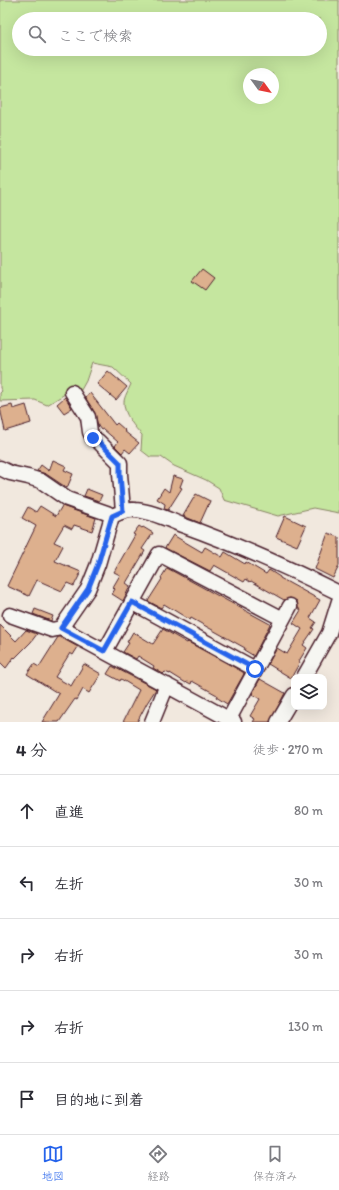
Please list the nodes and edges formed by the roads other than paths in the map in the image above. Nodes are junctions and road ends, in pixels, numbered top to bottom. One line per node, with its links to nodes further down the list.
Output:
1 (72, 392): 3 (street)
2 (0, 468): 3 (street)
3 (118, 514): 4 (street); 10 (street)
4 (339, 594)
5 (339, 601): 11 (street)
6 (132, 602): 9 (street); 12 (street); 13 (street)
7 (290, 606): 9 (street)
8 (10, 615): 10 (street)
9 (283, 619): 13 (street)
10 (61, 628): 12 (street)
11 (334, 635): 14 (street)
12 (104, 651): 15 (street)
13 (255, 669): 17 (street)
14 (306, 674)
15 (167, 685): 17 (street); 18 (street)
16 (291, 700): 19 (street)
17 (232, 720)
18 (152, 722)
19 (278, 722)

